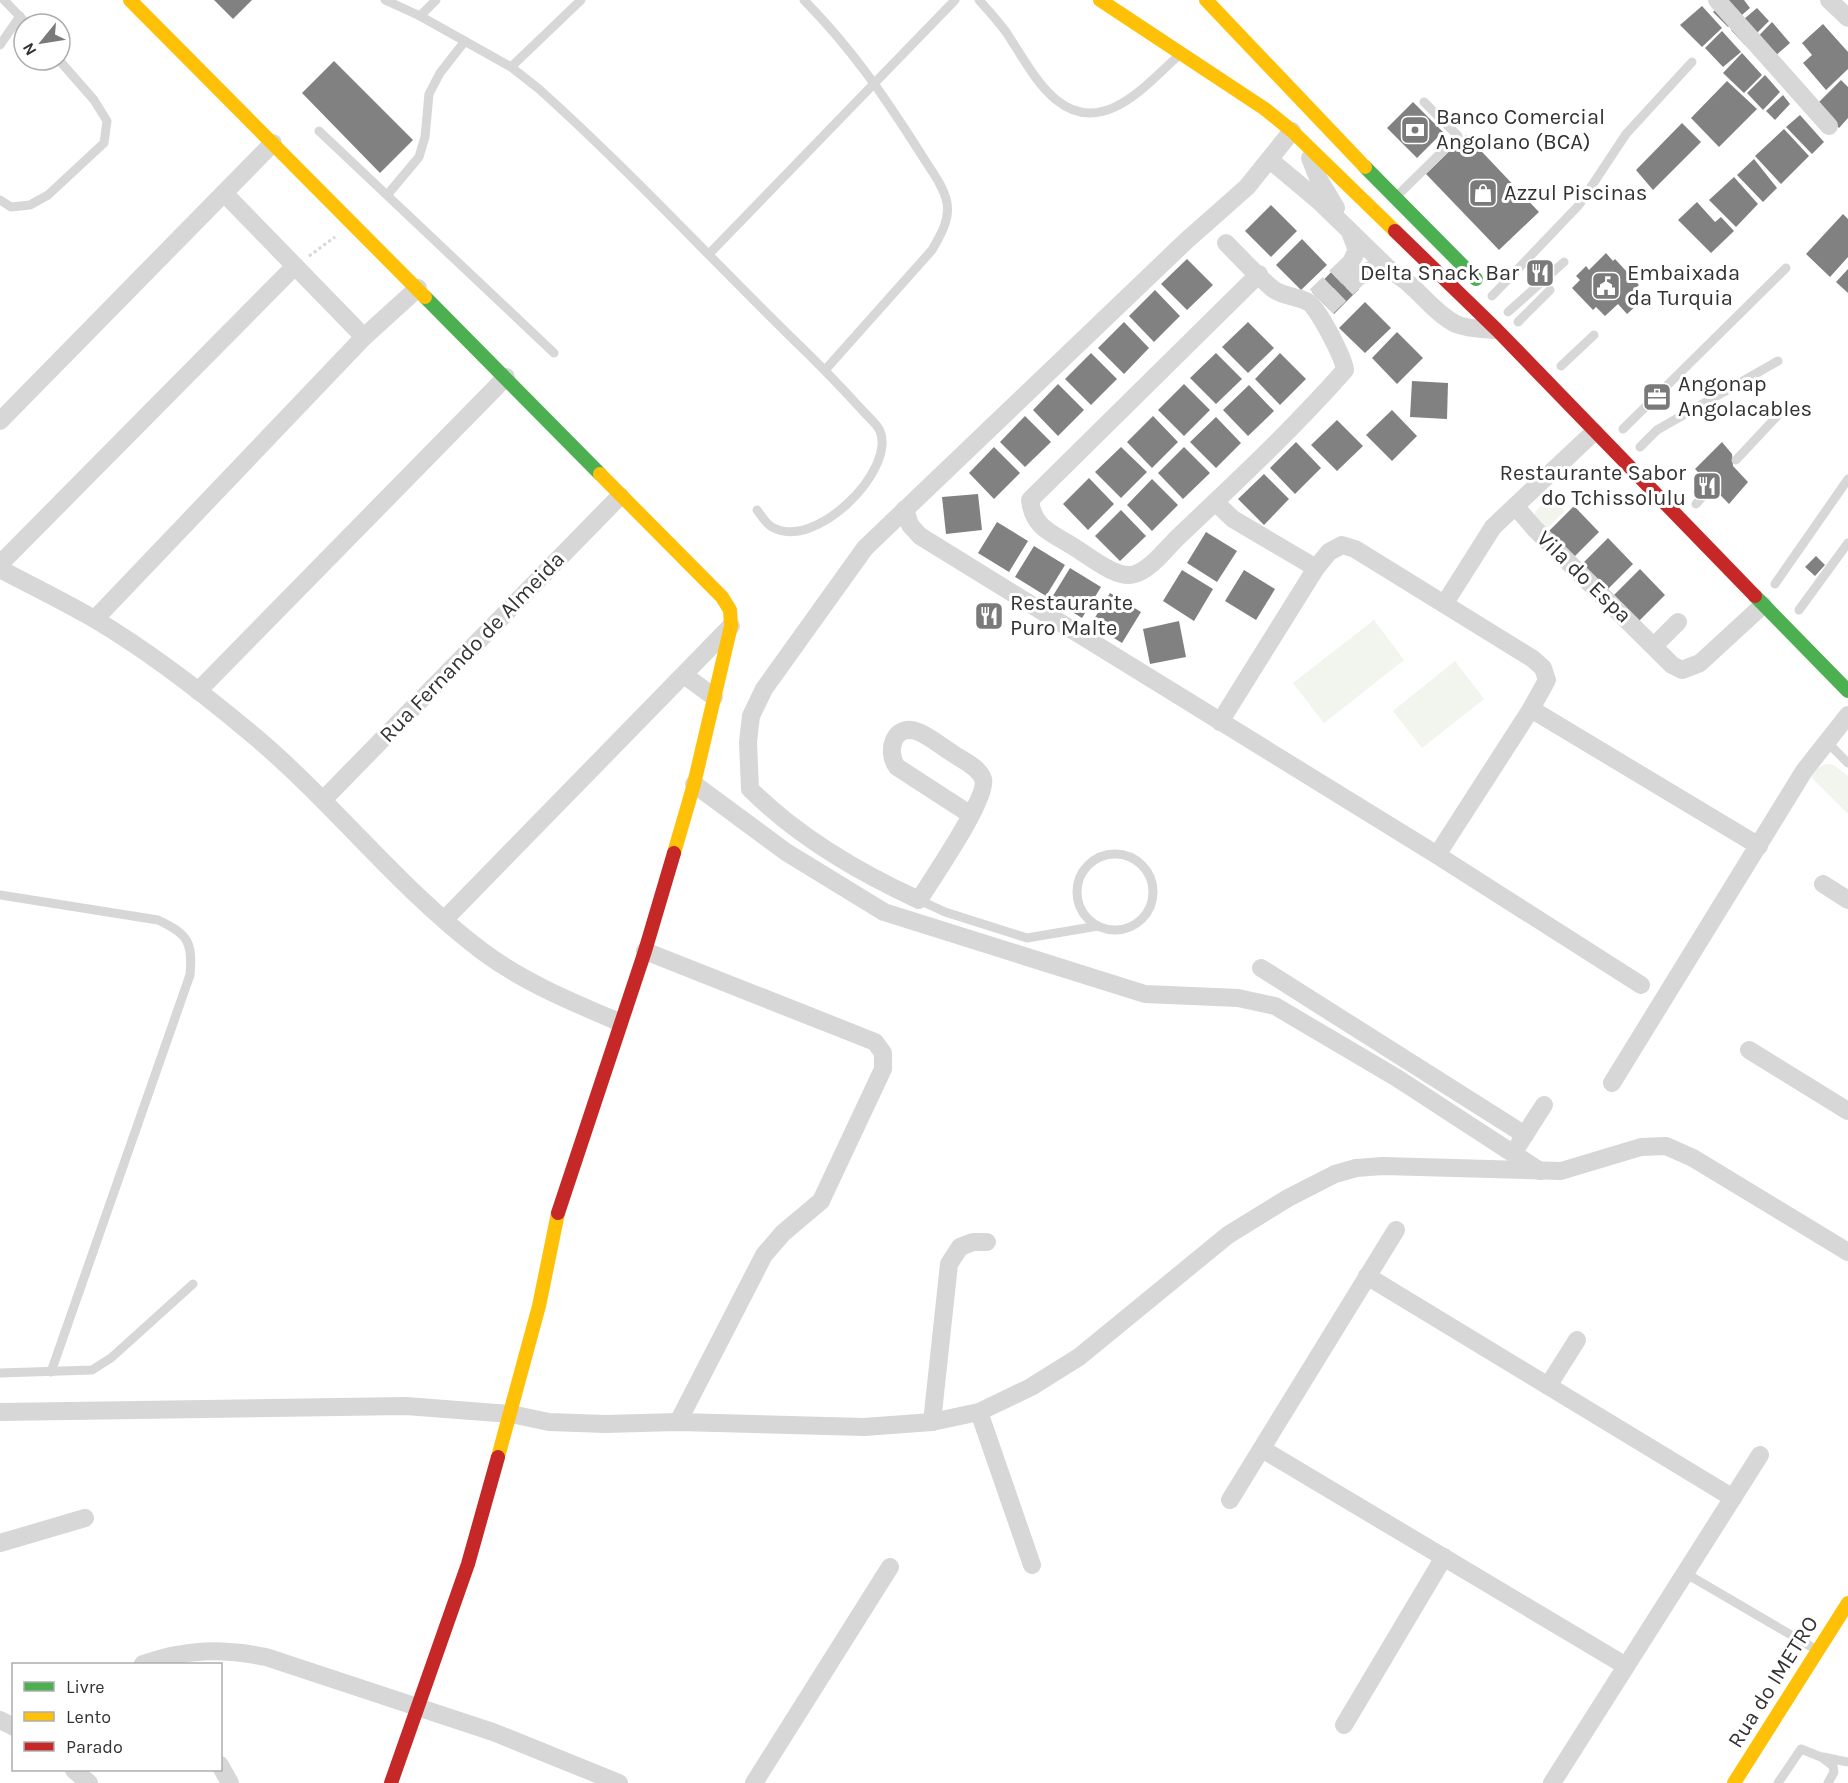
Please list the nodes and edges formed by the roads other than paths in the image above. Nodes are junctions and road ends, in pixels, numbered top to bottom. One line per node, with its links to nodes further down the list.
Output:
1 (4, 0): 13 (lane)
2 (130, 0): 28 (main road)
3 (385, 0): 14 (lane)
4 (436, 0): 14 (lane)
5 (581, 0): 21 (lane)
6 (804, 0): 23 (lane)
7 (956, 0): 23 (lane)
8 (979, 0): 19 (lane)
9 (1100, 0): 19 (main road)
10 (1717, 0): 25 (street)
11 (1828, 0): 15 (street)
12 (1210, 1): 33 (main road)
13 (16, 12)
14 (420, 16): 17 (lane)
15 (1848, 18)
16 (12, 28): 18 (lane)
17 (465, 41): 21 (lane); 32 (lane)
18 (0, 45)
19 (1180, 54): 27 (main road)
20 (1692, 62): 45 (lane)
21 (511, 67): 37 (lane)
22 (70, 72): 34 (lane)
23 (876, 83): 37 (lane); 53 (lane)
24 (1424, 102): 33 (lane)
25 (1829, 126)
26 (319, 131): 32 (lane)
27 (1292, 131): 29 (main road); 30 (street)
28 (273, 143): 31 (street); 43 (main road)
29 (1309, 147): 35 (street); 47 (main road)
30 (1270, 160): 35 (street); 67 (street)
31 (224, 193): 39 (street); 56 (street)
32 (388, 194): 50 (lane)
33 (1397, 196): 45 (main road)
34 (0, 200)
35 (1349, 230): 41 (street); 41 (street)
36 (1226, 243): 42 (street)
37 (710, 253): 53 (lane)
38 (1564, 262): 46 (lane)
39 (295, 266): 49 (street); 70 (street)
40 (1786, 268): 57 (lane)
41 (1390, 270): 47 (street)
42 (1259, 274): 64 (street); 64 (street)
43 (418, 288): 49 (street); 54 (main road)
44 (1550, 291): 46 (lane)
45 (1492, 296): 46 (main road)
46 (1517, 321)
47 (1497, 330): 58 (main road)
48 (1594, 335): 52 (lane)
49 (364, 337): 75 (street)
50 (554, 353)
51 (1778, 361): 59 (lane)
52 (1562, 367)
53 (826, 369): 68 (lane)
54 (506, 377): 63 (main road); 80 (street)
55 (1780, 413): 60 (lane)
56 (0, 421)
57 (1619, 425): 59 (main road)
58 (1594, 432): 66 (street); 74 (main road)
59 (1644, 451)
60 (1736, 460)
61 (1848, 479): 69 (lane)
62 (1709, 489): 65 (lane)
63 (620, 496): 77 (main road); 89 (street, Rua Fernando de Almeida)
64 (1215, 501): 71 (street)
65 (1696, 504)
66 (1516, 507): 73 (street); 78 (street, Vila do Espa)
67 (905, 509): 85 (street); 95 (street)
68 (757, 510)
69 (1848, 543)
70 (0, 564)
71 (1316, 568): 73 (street); 85 (street)
72 (0, 569): 75 (street)
73 (1445, 603): 83 (street)
74 (1763, 605): 78 (street, Vila do Espa); 81 (main road)
75 (95, 619): 80 (street)
76 (1678, 622): 78 (street)
77 (731, 626): 79 (street); 82 (main road)
78 (1654, 646)
79 (684, 675): 82 (street); 97 (street)
80 (198, 691): 89 (street)
81 (1848, 691)
82 (714, 697): 88 (main road)
83 (1531, 709): 91 (street); 92 (street)
84 (1848, 715): 86 (street)
85 (1221, 722): 92 (street)
86 (1827, 742): 87 (lane); 91 (street)
87 (1848, 763)
88 (694, 784): 99 (main road); 108 (street)
89 (324, 799): 97 (street)
90 (971, 815): 90 (street); 95 (street)
91 (1759, 846): 104 (street)
92 (1437, 855): 101 (street)
93 (1823, 884): 96 (street)
94 (0, 895): 116 (lane)
95 (919, 900): 98 (lane)
96 (1848, 900)
97 (445, 919): 102 (street)
98 (1098, 926): 98 (lane)
99 (645, 951): 102 (main road); 122 (street)
100 (1261, 968): 107 (street)
101 (1641, 985)
102 (619, 1022): 121 (main road)
103 (1749, 1050): 106 (street)
104 (1612, 1083)
105 (1544, 1105): 107 (street)
106 (1848, 1111)
107 (1525, 1135): 108 (street)
108 (1513, 1154): 109 (street)
109 (1540, 1172): 112 (street); 120 (street)
110 (1396, 1230): 113 (street)
111 (987, 1242): 123 (street)
112 (1848, 1252)
113 (1367, 1276): 118 (street); 124 (street)
114 (193, 1284): 116 (lane)
115 (1577, 1340): 118 (street)
116 (51, 1372): 117 (lane)
117 (0, 1373)
118 (1548, 1386): 126 (street)
119 (0, 1412): 121 (street)
120 (979, 1412): 123 (street); 131 (street)
121 (511, 1414): 122 (street); 138 (main road)
122 (678, 1422): 123 (street)
123 (932, 1422)
124 (1262, 1449): 127 (street); 130 (street)
125 (1760, 1455): 126 (street)
126 (1733, 1498): 133 (street)
127 (1230, 1500)
128 (85, 1518): 129 (street)
129 (0, 1543)
130 (1444, 1557): 137 (street); 139 (street)
131 (1032, 1565)
132 (890, 1567): 148 (street)
133 (1685, 1573): 135 (lane); 137 (street)
134 (1848, 1603): 135 (main road, Rua do IMETRO)
135 (1818, 1650): 150 (main road, Rua do IMETRO)
136 (164, 1661): 138 (street)
137 (1626, 1666): 149 (street)
138 (417, 1709): 146 (main road); 147 (street)
139 (1344, 1725)
140 (1821, 1757): 141 (lane); 151 (lane); 152 (lane)
141 (1848, 1762)
142 (222, 1769): 145 (street)
143 (75, 1771): 144 (street)
144 (89, 1783)
145 (230, 1783)
146 (391, 1783)
147 (619, 1783)
148 (754, 1783)
149 (1552, 1783)
150 (1734, 1783)
151 (1778, 1783)
152 (1828, 1783)

